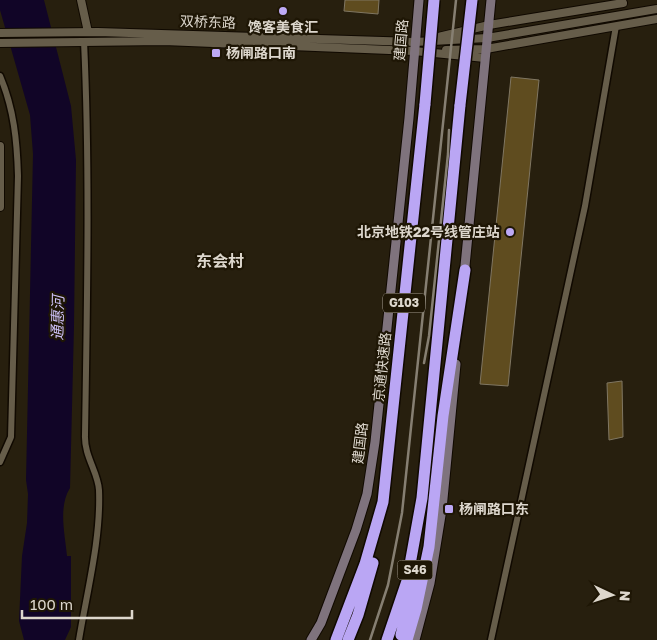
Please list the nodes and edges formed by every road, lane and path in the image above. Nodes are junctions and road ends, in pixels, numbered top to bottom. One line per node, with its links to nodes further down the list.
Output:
1 (81, 0): 13 (street)
2 (419, 0): 17 (main road, 建国路)
3 (434, 0): 25 (highway, 京通快速路 / G103, bridge)
4 (472, 0): 24 (highway, G103, bridge)
5 (492, 0): 10 (main road)
6 (624, 2): 8 (street); 10 (street, 双桥东路)
7 (657, 9): 8 (street, 双桥东路)
8 (624, 15): 14 (street, 双桥东路)
9 (657, 18): 11 (street, 双桥东路)
10 (489, 25): 14 (main road); 17 (street, 双桥东路)
11 (616, 26): 18 (street, 双桥东路); 34 (street)
12 (0, 32): 13 (street, 双桥东路)
13 (88, 32): 17 (street, 双桥东路)
14 (487, 38): 17 (street, 双桥东路); 18 (main road)
15 (84, 41): 16 (street, 双桥东路); 17 (street, 双桥东路); 26 (street)
16 (0, 43)
17 (414, 47): 18 (street, 双桥东路); 27 (main road, 建国路)
18 (486, 53): 22 (main road)
19 (0, 76): 23 (street)
20 (0, 146): 21 (street)
21 (0, 207)
22 (465, 270): 32 (highway); 33 (main road)
23 (0, 462)
24 (422, 498): 30 (highway, G103); 31 (highway, S46)
25 (383, 502): 28 (highway, 京通快速路 / G103); 29 (highway)
26 (79, 640)
27 (311, 640)
28 (336, 640)
29 (348, 640)
30 (387, 640)
31 (399, 640)
32 (407, 640)
33 (415, 640)
34 (491, 640)

